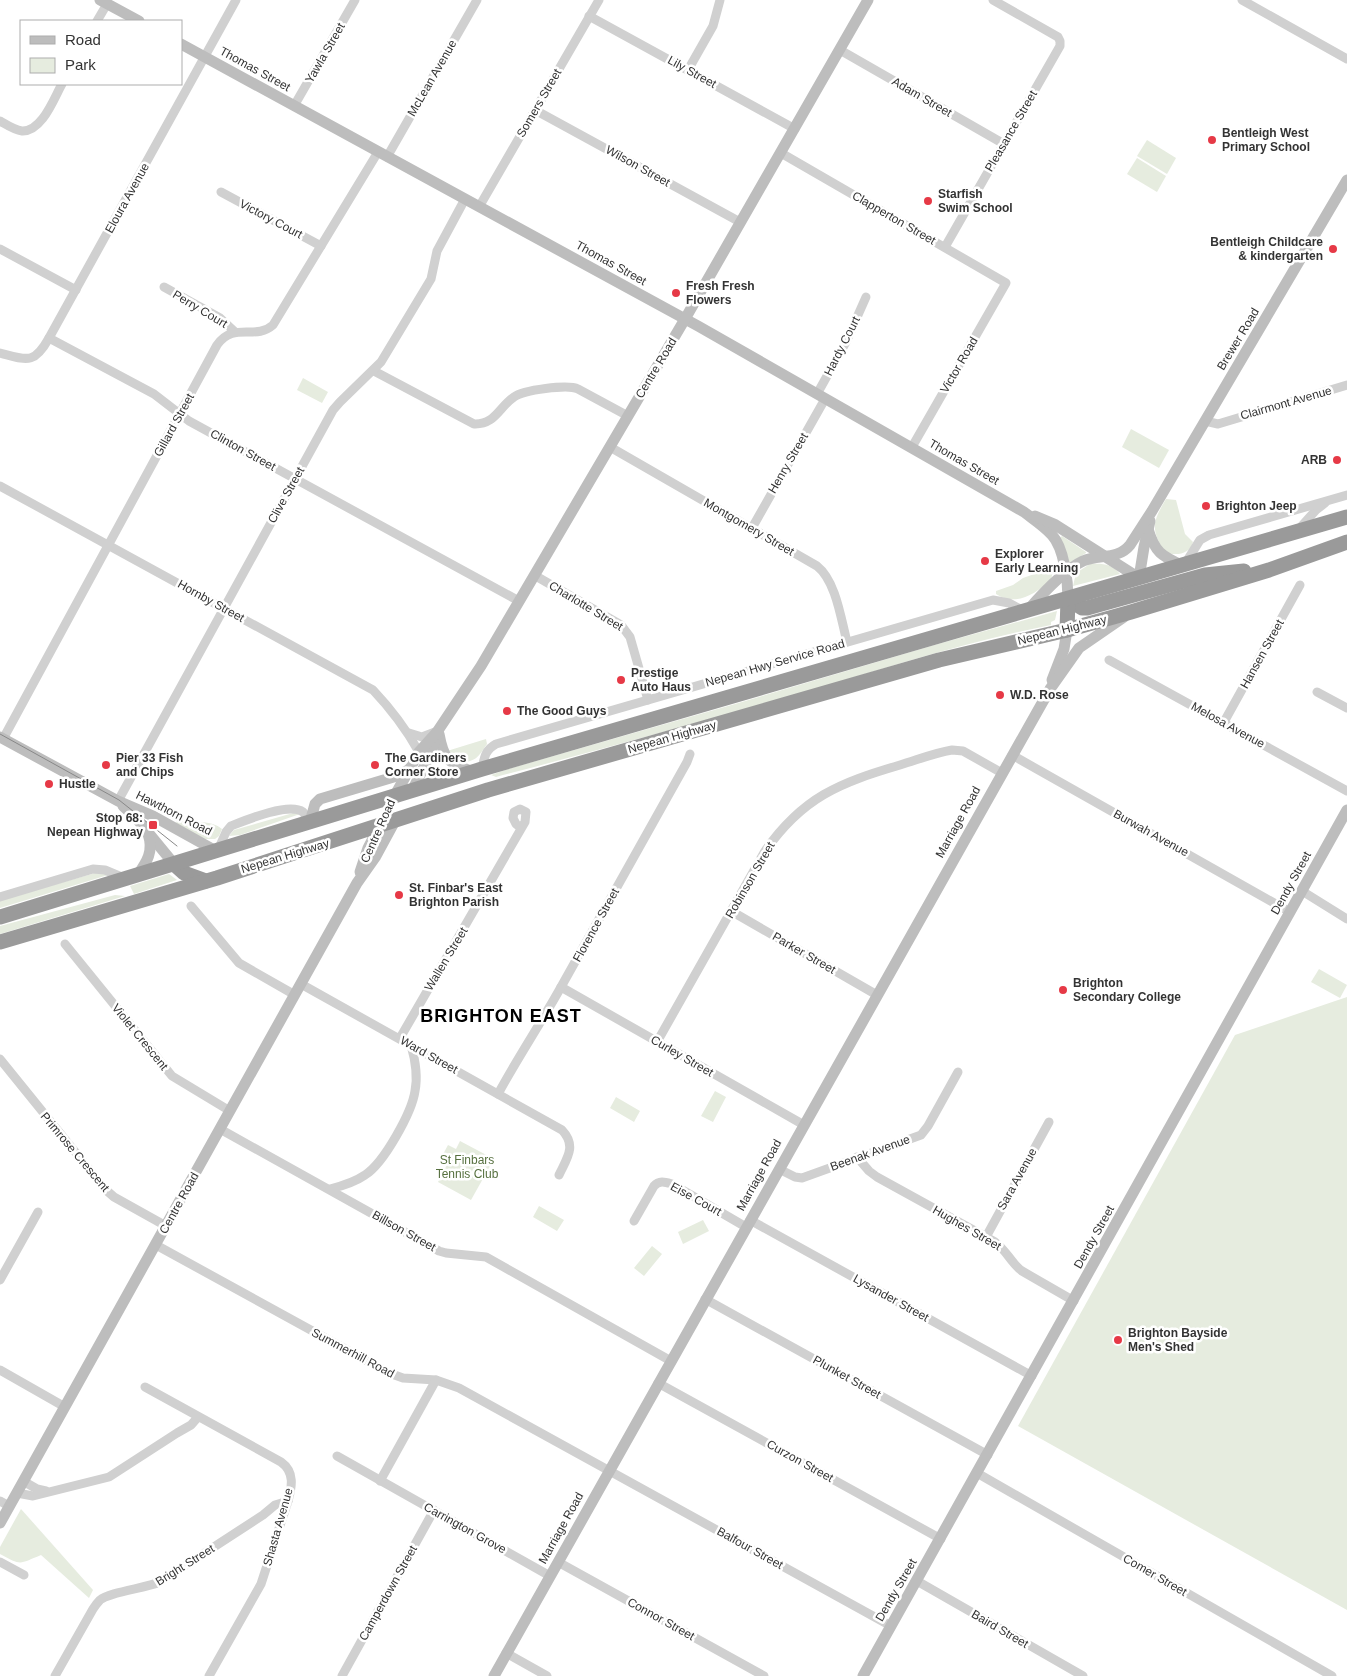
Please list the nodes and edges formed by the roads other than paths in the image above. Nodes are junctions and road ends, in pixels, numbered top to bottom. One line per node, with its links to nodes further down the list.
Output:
1 (236, 0): 15 (street, Eloura Avenue)
2 (355, 0): 19 (street, Yawla Street)
3 (477, 0): 25 (street, McLean Avenue)
4 (599, 0): 10 (street, Somers Street)
5 (720, 0): 17 (street)
6 (868, 0): 14 (street, Centre Road)
7 (994, 0): 23 (street, Pleasance Street)
8 (1242, 0): 16 (street)
9 (104, 2): 11 (street); 12 (street)
10 (590, 16): 17 (street, Lily Street); 20 (street, Somers Street)
11 (97, 20)
12 (137, 20)
13 (182, 45): 15 (street, Thomas Street)
14 (840, 50): 22 (street, Centre Road); 23 (street, Adam Street)
15 (205, 57): 19 (street, Thomas Street); 36 (street, Eloura Avenue)
16 (1347, 59)
17 (688, 70): 22 (street, Lily Street)
18 (61, 85): 21 (street)
19 (294, 106): 25 (street, Thomas Street)
20 (535, 110): 29 (street, Somers Street); 30 (street, Wilson Street)
21 (0, 121)
22 (795, 129): 24 (street, Centre Road)
23 (1004, 144): 32 (street, Pleasance Street)
24 (781, 153): 30 (street, Centre Road); 32 (street, Clapperton Street)
25 (382, 154): 28 (street, Thomas Street); 31 (street)
26 (1347, 180): 47 (street, Brewer Road)
27 (222, 192): 31 (street, Victory Court)
28 (465, 199): 29 (street, Thomas Street); 42 (street, Clive Street)
29 (479, 207): 38 (street, Thomas Street)
30 (740, 222): 38 (street, Centre Road)
31 (321, 246): 39 (street)
32 (945, 247): 34 (street, Clapperton Street)
33 (0, 249): 36 (street)
34 (1006, 283): 49 (street, Victor Road)
35 (164, 287): 39 (street, Perry Court)
36 (76, 290): 40 (street, Eloura Avenue)
37 (866, 297): 44 (street, Hardy Court)
38 (685, 319): 44 (street, Thomas Street); 46 (street, Centre Road)
39 (235, 332): 45 (street, Gillard Street)
40 (49, 338): 41 (street); 45 (street, Clinton Street)
41 (0, 353)
42 (374, 370): 46 (street); 50 (street, Clive Street)
43 (1347, 385): 47 (street, Clairmont Avenue)
44 (821, 396): 49 (street, Thomas Street); 57 (street, Henry Street)
45 (181, 414): 50 (street, Clinton Street); 61 (street, Gillard Street)
46 (628, 416): 48 (street, Centre Road)
47 (1207, 417): 54 (street, Brewer Road)
48 (610, 447): 57 (street, Montgomery Street); 66 (street, Centre Road)
49 (912, 448): 55 (street, Thomas Street)
50 (295, 479): 71 (street, Clinton Street); 72 (street, Clive Street)
51 (0, 486): 61 (street, Hornby Street)
52 (1347, 497): 53 (street)
53 (1333, 499): 59 (street); 63 (street)
54 (1152, 511): 58 (street, Brewer Road); 62 (street, Brewer Road)
55 (1024, 512): 62 (street, Thomas Street); 65 (street, Thomas Street)
56 (1347, 517): 59 (highway, Nepean Highway)
57 (752, 528): 76 (street, Montgomery Street)
58 (1148, 528): 63 (street); 67 (street, Brewer Road)
59 (1295, 533): 63 (highway, Nepean Highway)
60 (1347, 542): 64 (highway, Nepean Highway)
61 (109, 545): 72 (street, Hornby Street); 86 (street, Gillard Street)
62 (1107, 557): 65 (street, Brewer Road); 67 (street, Thomas Street)
63 (1185, 570): 64 (highway); 67 (highway, Nepean Highway); 69 (highway)
64 (1265, 570): 74 (highway, Nepean Highway)
65 (1066, 574): 70 (street, Thomas Street); 73 (street, Brewer Road)
66 (534, 575): 71 (street, Centre Road); 81 (street, Charlotte Street)
67 (1139, 578): 69 (highway); 70 (highway, Nepean Highway)
68 (1300, 586): 83 (street, Hansen Street)
69 (1136, 595): 70 (highway); 74 (highway)
70 (1068, 599): 73 (highway, Nepean Highway); 75 (highway)
71 (519, 601): 84 (street, Centre Road)
72 (224, 608): 85 (street, Hornby Street); 97 (street, Clive Street)
73 (1026, 611): 76 (street, Nepean Hwy Service Road); 91 (highway, Nepean Highway)
74 (1132, 611): 75 (highway, Nepean Highway); 77 (street, Marriage Road)
75 (1071, 628): 77 (street); 79 (street, Marriage Road); 93 (highway, Nepean Highway)
76 (847, 642): 81 (street, Nepean Hwy Service Road)
77 (1072, 658): 79 (street, Marriage Road)
78 (1109, 660): 83 (street, Melosa Avenue)
79 (1050, 688): 89 (street, Marriage Road)
80 (1317, 692): 82 (street)
81 (648, 700): 91 (street, Nepean Hwy Service Road)
82 (1347, 708)
83 (1224, 722): 95 (street, Melosa Avenue)
84 (439, 730): 85 (street); 87 (street, Centre Road); 91 (street); 94 (street, Centre Road)
85 (409, 733): 87 (street, Hornby Street)
86 (2, 738): 97 (street, Hawthorn Road)
87 (419, 752): 90 (street, Centre Road)
88 (690, 754): 121 (street, Florence Street)
89 (1012, 755): 92 (street, Marriage Road); 115 (street, Burwah Avenue)
90 (408, 770): 96 (street, Centre Road); 100 (street)
91 (477, 771): 93 (highway); 94 (highway, Nepean Highway)
92 (1002, 773): 114 (street, Robinson Street); 123 (street, Marriage Road)
93 (488, 790): 99 (highway, Nepean Highway)
94 (412, 791): 96 (highway, Nepean Highway); 99 (highway, Centre Road)
95 (1347, 791)
96 (394, 797): 100 (highway, Nepean Highway); 101 (highway, Centre Road)
97 (118, 801): 103 (street, Hawthorn Road); 104 (street, Hawthorn Road)
98 (1347, 810): 110 (street, Dendy Street)
99 (395, 821): 101 (highway, Nepean Highway); 108 (street, Centre Road)
100 (309, 822): 104 (highway, Nepean Highway)
101 (379, 827): 107 (highway, Nepean Highway); 108 (street, Centre Road)
102 (521, 828): 124 (street, Wallen Street)
103 (148, 832): 105 (street, Hawthorn Road); 106 (street)
104 (217, 850): 105 (highway, Nepean Highway)
105 (174, 864): 106 (highway, Nepean Highway); 107 (highway)
106 (131, 877): 109 (highway, Nepean Highway); 111 (street)
107 (206, 881): 112 (highway, Nepean Highway)
108 (357, 883): 120 (street, Centre Road)
109 (103, 886): 112 (highway); 116 (highway, Nepean Highway)
110 (1301, 893): 115 (street, Dendy Street); 117 (street)
111 (0, 897)
112 (128, 904): 118 (highway, Nepean Highway)
113 (191, 906): 122 (street)
114 (731, 912): 123 (street, Parker Street); 125 (street, Robinson Street)
115 (1290, 912): 146 (street, Dendy Street)
116 (0, 918)
117 (1347, 919)
118 (0, 942)
119 (64, 944): 130 (street, Violet Crescent)
120 (301, 984): 122 (street, Centre Road); 124 (street, Ward Street)
121 (561, 987): 125 (street, Curley Street); 129 (street, Florence Street)
122 (295, 995): 130 (street, Centre Road)
123 (877, 995): 132 (street, Marriage Road)
124 (400, 1038): 126 (street, Ward Street)
125 (657, 1042): 132 (street, Curley Street)
126 (411, 1045): 129 (street, Ward Street); 137 (street)
127 (0, 1060): 141 (street, Primrose Crescent)
128 (958, 1072): 134 (street, Beenak Avenue)
129 (498, 1094): 136 (street, Ward Street)
130 (230, 1111): 133 (street, Centre Road)
131 (1049, 1122): 142 (street, Sara Avenue)
132 (804, 1125): 135 (street, Marriage Road)
133 (220, 1129): 137 (street, Billson Street); 141 (street, Centre Road)
134 (857, 1157): 135 (street, Beenak Avenue); 142 (street, Hughes Street)
135 (779, 1169): 140 (street, Marriage Road)
136 (559, 1175)
137 (330, 1189): 147 (street, Billson Street)
138 (38, 1212): 144 (street)
139 (634, 1222): 140 (street, Eise Court)
140 (748, 1224): 145 (street, Marriage Road); 149 (street, Lysander Street)
141 (166, 1226): 143 (street, Centre Road)
142 (986, 1237): 146 (street, Hughes Street)
143 (156, 1245): 150 (street, Summerhill Road); 153 (street, Centre Road)
144 (0, 1280)
145 (705, 1299): 147 (street, Marriage Road); 155 (street, Plunket Street)
146 (1074, 1301): 149 (street, Dendy Street)
147 (671, 1360): 151 (street, Marriage Road)
148 (0, 1370): 153 (street)
149 (1032, 1376): 155 (street, Dendy Street)
150 (436, 1380): 157 (street, Summerhill Road); 160 (street)
151 (658, 1382): 157 (street, Marriage Road); 169 (street, Curzon Street)
152 (145, 1387): 154 (street, Shasta Avenue)
153 (65, 1407): 159 (street, Centre Road)
154 (195, 1415): 161 (street); 163 (street, Shasta Avenue)
155 (988, 1455): 158 (street, Dendy Street)
156 (336, 1456): 160 (street, Carrington Grove)
157 (608, 1471): 171 (street, Marriage Road); 175 (street, Balfour Street)
158 (978, 1473): 169 (street, Dendy Street); 185 (street, Comer Street)
159 (23, 1481): 161 (street); 162 (street, Centre Road)
160 (380, 1481): 165 (street, Carrington Grove)
161 (46, 1492): 162 (street)
162 (16, 1493): 164 (street, Centre Road)
163 (288, 1501): 166 (street, Shasta Avenue); 167 (street, Bright Street)
164 (5, 1504): 168 (street, Centre Road)
165 (434, 1510): 173 (street, Carrington Grove); 179 (street, Camperdown Street)
166 (285, 1513): 167 (street, Bright Street); 178 (street, Shasta Avenue)
167 (263, 1515): 177 (street, Bright Street)
168 (0, 1523)
169 (941, 1539): 174 (street, Dendy Street)
170 (0, 1562): 172 (street)
171 (558, 1562): 173 (street, Marriage Road); 182 (street, Connor Street)
172 (24, 1576)
173 (550, 1576): 176 (street, Marriage Road)
174 (917, 1581): 175 (street, Dendy Street); 184 (street, Baird Street)
175 (891, 1626): 183 (street, Dendy Street)
176 (506, 1653): 180 (street, Marriage Road); 181 (street)
177 (55, 1676)
178 (208, 1676)
179 (342, 1676)
180 (494, 1676)
181 (547, 1676)
182 (764, 1676)
183 (863, 1676)
184 (1083, 1676)
185 (1332, 1676)

